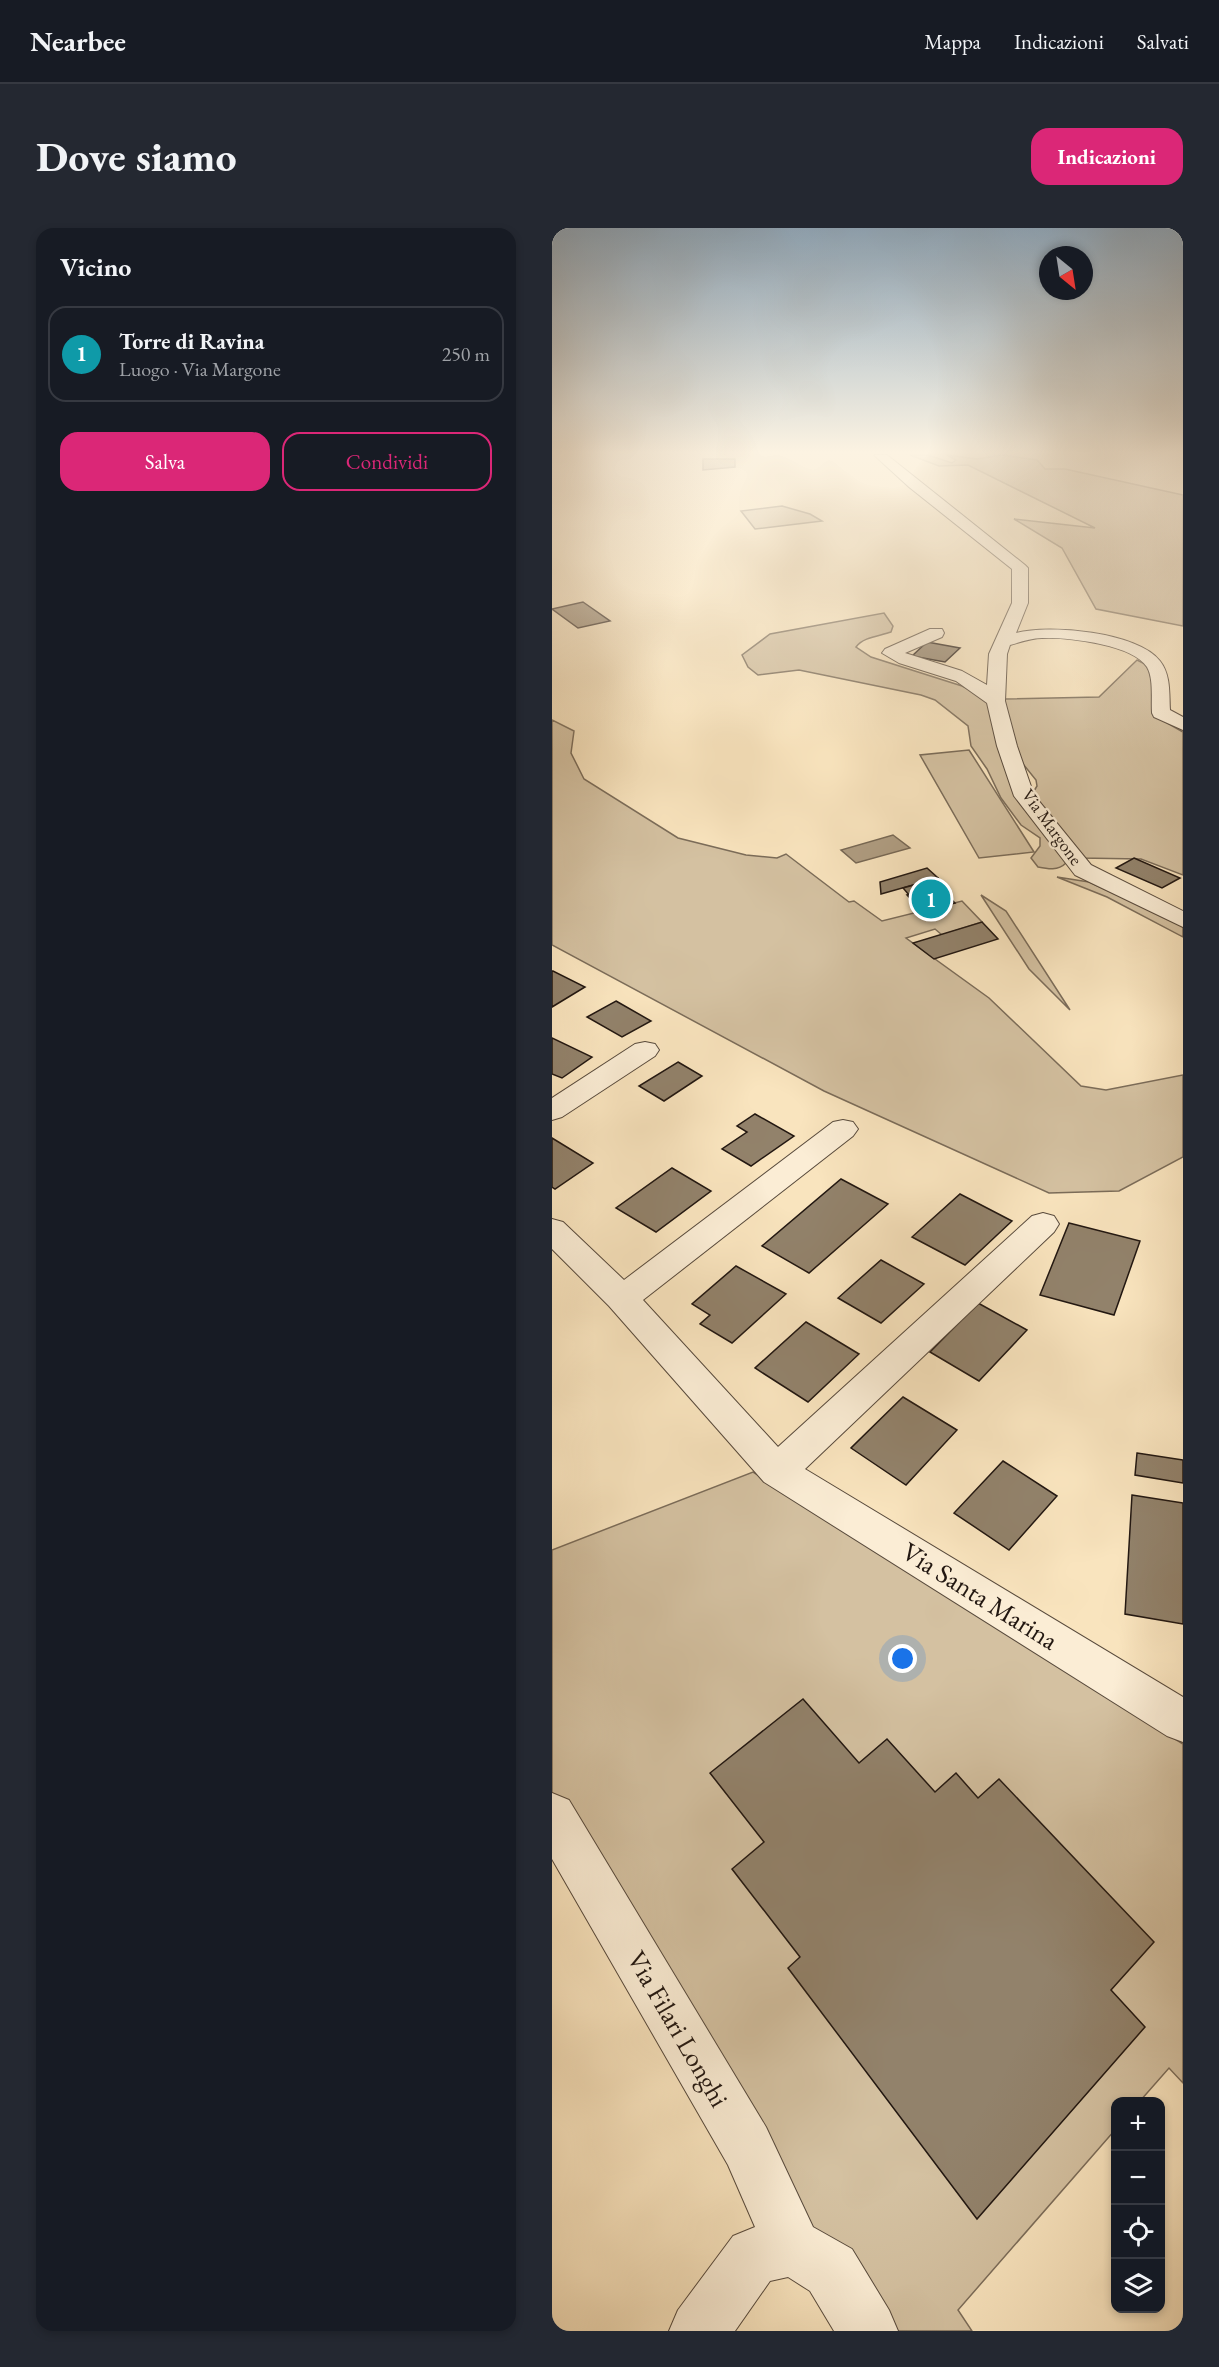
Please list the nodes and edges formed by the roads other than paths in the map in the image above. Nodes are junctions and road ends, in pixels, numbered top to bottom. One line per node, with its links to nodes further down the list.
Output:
1 (1004, 553): 3 (street, Via Margone)
2 (936, 633): 4 (street)
3 (1003, 642): 4 (street, Via Margone); 5 (street)
4 (996, 701): 6 (street, Via Margone)
5 (1183, 724)
6 (1183, 920)
7 (645, 1050): 8 (street)
8 (552, 1111)
9 (843, 1129): 12 (street)
10 (1043, 1224): 13 (street)
11 (552, 1230): 12 (street, Via Santa Marina)
12 (621, 1297): 13 (street, Via Santa Marina)
13 (777, 1471): 14 (street, Via Santa Marina)
14 (1183, 1721)
15 (553, 1816): 16 (street, Via Filari Longhi)
16 (793, 2247): 17 (street); 18 (street)
17 (699, 2331)
18 (868, 2331)

